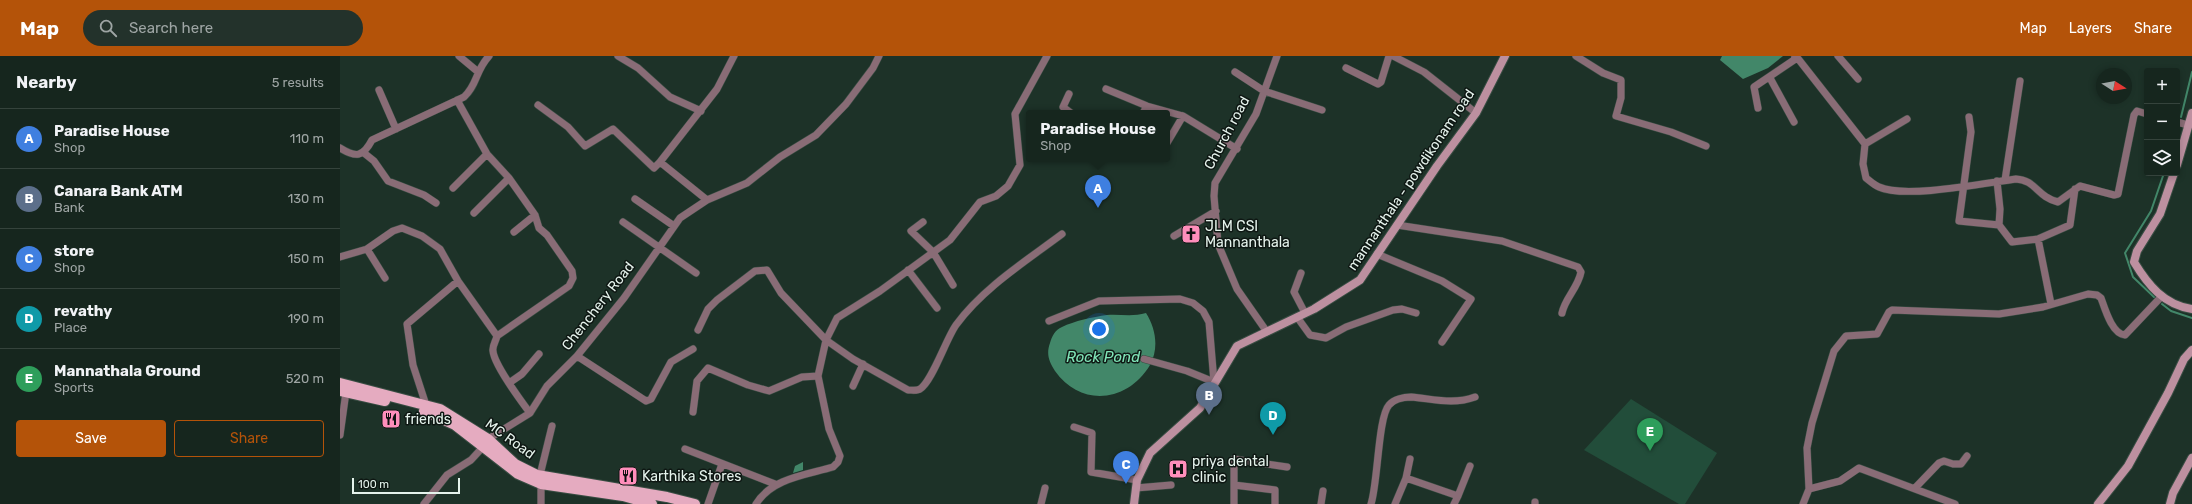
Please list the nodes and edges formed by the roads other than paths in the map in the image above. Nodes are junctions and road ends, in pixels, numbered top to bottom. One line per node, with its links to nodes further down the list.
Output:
1 (459, 56): 15 (street)
2 (489, 56): 15 (street)
3 (618, 56): 32 (street)
4 (734, 56): 32 (street)
5 (879, 56): 60 (street, Chenchery Road)
6 (1047, 56): 76 (street)
7 (1277, 56): 22 (street, Church road)
8 (1389, 56): 14 (street)
9 (1393, 56): 34 (street)
10 (1505, 56): 34 (main road, mannanthala - powdikonam road)
11 (1576, 56): 46 (street)
12 (1796, 56): 17 (street); 45 (street)
13 (1838, 56): 18 (street)
14 (1346, 68)
15 (477, 71): 24 (street)
16 (1235, 72): 22 (street)
17 (1770, 78): 27 (street); 40 (street)
18 (1858, 79)
19 (2020, 81): 55 (street)
20 (1106, 89): 26 (street)
21 (379, 90): 43 (street)
22 (1264, 91): 31 (street); 48 (street, Church road)
23 (1069, 94): 28 (street)
24 (457, 100): 43 (street); 50 (street)
25 (538, 105): 52 (street)
26 (1147, 106): 29 (street); 30 (street)
27 (1758, 108)
28 (1066, 110)
29 (1145, 110)
30 (1161, 110)
31 (1322, 110)
32 (701, 111): 52 (street)
33 (1170, 112): 37 (street)
34 (1476, 113): 67 (main road, mannanthala - powdikonam road)
35 (2144, 113): 58 (street)
36 (2192, 113): 42 (main road)
37 (1183, 116): 44 (street); 48 (street)
38 (1969, 117): 56 (street)
39 (1907, 118): 45 (street)
40 (1794, 122)
41 (2180, 123): 42 (street)
42 (2188, 125): 51 (main road)
43 (396, 129): 49 (street)
44 (1170, 138)
45 (1865, 144): 56 (street)
46 (1706, 146)
47 (340, 148): 49 (street)
48 (1237, 149): 62 (street, Church road)
49 (364, 153): 61 (street)
50 (487, 154): 54 (street); 57 (street)
51 (2180, 154)
52 (660, 162): 60 (street)
53 (2173, 176): 85 (main road)
54 (509, 178): 63 (street); 64 (street)
55 (2001, 180): 56 (street); 58 (street); 68 (street)
56 (1964, 185): 68 (street)
57 (453, 188)
58 (2075, 189): 73 (street)
59 (635, 199): 69 (street)
60 (707, 200): 69 (street, Chenchery Road)
61 (436, 203)
62 (1216, 211): 72 (street); 94 (street, Church road)
63 (474, 213)
64 (535, 215): 70 (street); 95 (street)
65 (623, 222): 74 (street)
66 (923, 222): 76 (street)
67 (1397, 225): 77 (main road, mannanthala - powdikonam road); 90 (street)
68 (1999, 225): 73 (street)
69 (674, 226): 74 (street, Chenchery Road)
70 (514, 232)
71 (1062, 234): 103 (street)
72 (1174, 236)
73 (2038, 239): 86 (street)
74 (658, 247): 80 (street); 101 (street, Chenchery Road)
75 (367, 249): 78 (street); 82 (street); 83 (street)
76 (933, 252): 79 (street); 84 (street)
77 (1377, 254): 91 (main road, mannanthala - powdikonam road); 97 (street)
78 (340, 257)
79 (908, 270): 87 (street); 96 (street)
80 (696, 273)
81 (1301, 273): 91 (street)
82 (385, 278)
83 (458, 281): 95 (street); 111 (street)
84 (953, 285)
85 (2162, 296): 86 (street); 88 (main road)
86 (2051, 304): 134 (street)
87 (937, 308)
88 (2192, 309)
89 (1416, 313): 91 (street)
90 (1562, 314)
91 (1301, 315): 94 (main road, mannanthala - powdikonam road)
92 (1049, 321): 105 (street)
93 (698, 330): 96 (street)
94 (1268, 332): 105 (main road, mannanthala - powdikonam road)
95 (497, 336): 107 (street)
96 (826, 340): 103 (street); 104 (street)
97 (1442, 342)
98 (693, 349): 101 (street)
99 (2192, 350): 153 (main road)
100 (540, 354): 107 (street)
101 (577, 356): 113 (street, Chenchery Road)
102 (1144, 358): 105 (street)
103 (863, 364): 108 (street)
104 (818, 376): 112 (street); 128 (street)
105 (1214, 382): 129 (main road, mannanthala - powdikonam road)
106 (340, 383): 111 (main road, MC Road)
107 (509, 383): 113 (street)
108 (853, 386)
109 (343, 392): 116 (street); 118 (main road, MC Road)
110 (1474, 397): 148 (street)
111 (426, 405): 117 (main road, MC Road)
112 (693, 412)
113 (530, 413): 117 (street, Chenchery Road)
114 (552, 426): 127 (street)
115 (1074, 427): 129 (street)
116 (340, 435)
117 (488, 439): 118 (street); 127 (main road, MC Road)
118 (482, 448): 127 (main road, MC Road); 137 (street)
119 (685, 449): 123 (street)
120 (1967, 456): 133 (street)
121 (2192, 458): 154 (main road)
122 (1410, 459): 126 (street)
123 (722, 464): 128 (street); 141 (street)
124 (1470, 466): 136 (street)
125 (1287, 467): 131 (street)
126 (1406, 478): 136 (street); 149 (street)
127 (540, 480): 138 (street); 139 (main road, MC Road); 140 (main road, MC Road)
128 (775, 484): 142 (street)
129 (1136, 484): 130 (street); 144 (main road, mannanthala - powdikonam road)
130 (1171, 485)
131 (1234, 485): 145 (street); 146 (street)
132 (1045, 488): 143 (street)
133 (1915, 488): 134 (street); 152 (street)
134 (1809, 489): 151 (street)
135 (1323, 491): 147 (street)
136 (1458, 496): 150 (street)
137 (424, 504)
138 (541, 504)
139 (652, 504)
140 (694, 504)
141 (708, 504)
142 (756, 504)
143 (1042, 504)
144 (1134, 504)
145 (1234, 504)
146 (1275, 504)
147 (1321, 504)
148 (1371, 504)
149 (1395, 504)
150 (1454, 504)
151 (1803, 504)
152 (1955, 504)
153 (2098, 504)
154 (2170, 504)

